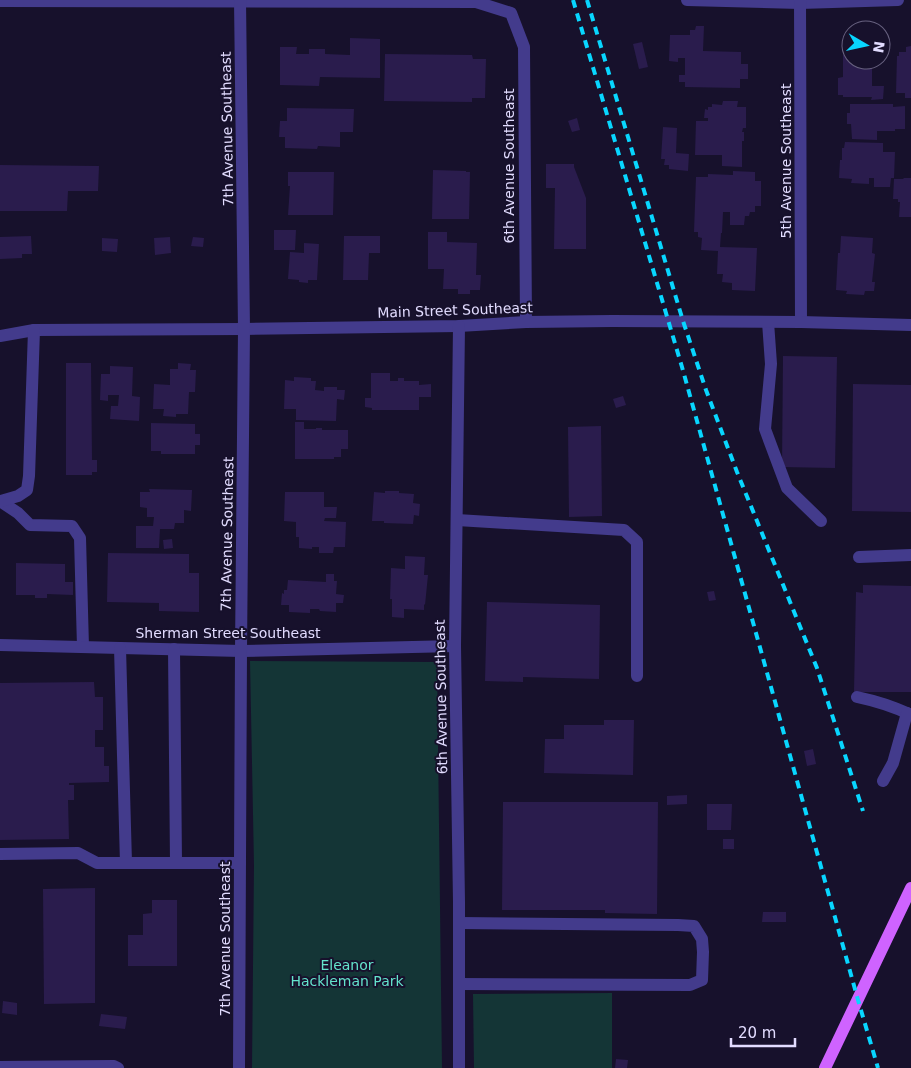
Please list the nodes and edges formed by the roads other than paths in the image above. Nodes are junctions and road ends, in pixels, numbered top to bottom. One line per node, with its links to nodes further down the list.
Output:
1 (687, 0): 5 (street)
2 (898, 0): 5 (street)
3 (0, 1): 4 (street)
4 (240, 1): 6 (street, 6th Avenue Southeast); 11 (street, 7th Avenue Southeast)
5 (800, 1): 8 (street, 5th Avenue Southeast)
6 (526, 322): 7 (street, Main Street Southeast); 10 (street, Main Street Southeast)
7 (768, 322): 8 (street, Main Street Southeast); 16 (street)
8 (801, 322): 9 (street, Main Street Southeast)
9 (911, 325)
10 (459, 326): 11 (street, Main Street Southeast); 15 (street, 6th Avenue Southeast)
11 (244, 329): 12 (street, Main Street Southeast); 24 (street, 7th Avenue Southeast)
12 (34, 330): 13 (street, Main Street Southeast); 14 (street)
13 (0, 336)
14 (0, 501): 21 (street)
15 (457, 520): 20 (street, 6th Avenue Southeast); 25 (street)
16 (821, 521)
17 (911, 555): 18 (street)
18 (859, 557)
19 (0, 645): 21 (street, Sherman Street Southeast)
20 (455, 646): 24 (street, Sherman Street Southeast); 34 (street, 6th Avenue Southeast)
21 (83, 647): 22 (street, Sherman Street Southeast)
22 (120, 648): 23 (street, Sherman Street Southeast); 30 (street)
23 (174, 649): 24 (street, Sherman Street Southeast); 31 (street)
24 (241, 651): 32 (street, 7th Avenue Southeast)
25 (637, 676)
26 (857, 697): 27 (street)
27 (909, 714): 28 (street)
28 (883, 781)
29 (0, 854): 30 (street)
30 (126, 863): 31 (street)
31 (176, 863): 32 (street)
32 (240, 864): 38 (street, 7th Avenue Southeast)
33 (911, 888): 40 (main road)
34 (459, 923): 35 (street, 6th Avenue Southeast); 35 (street)
35 (459, 984): 39 (street, 6th Avenue Southeast)
36 (0, 1067): 37 (street)
37 (118, 1068)
38 (240, 1068)
39 (459, 1068)
40 (825, 1068)

